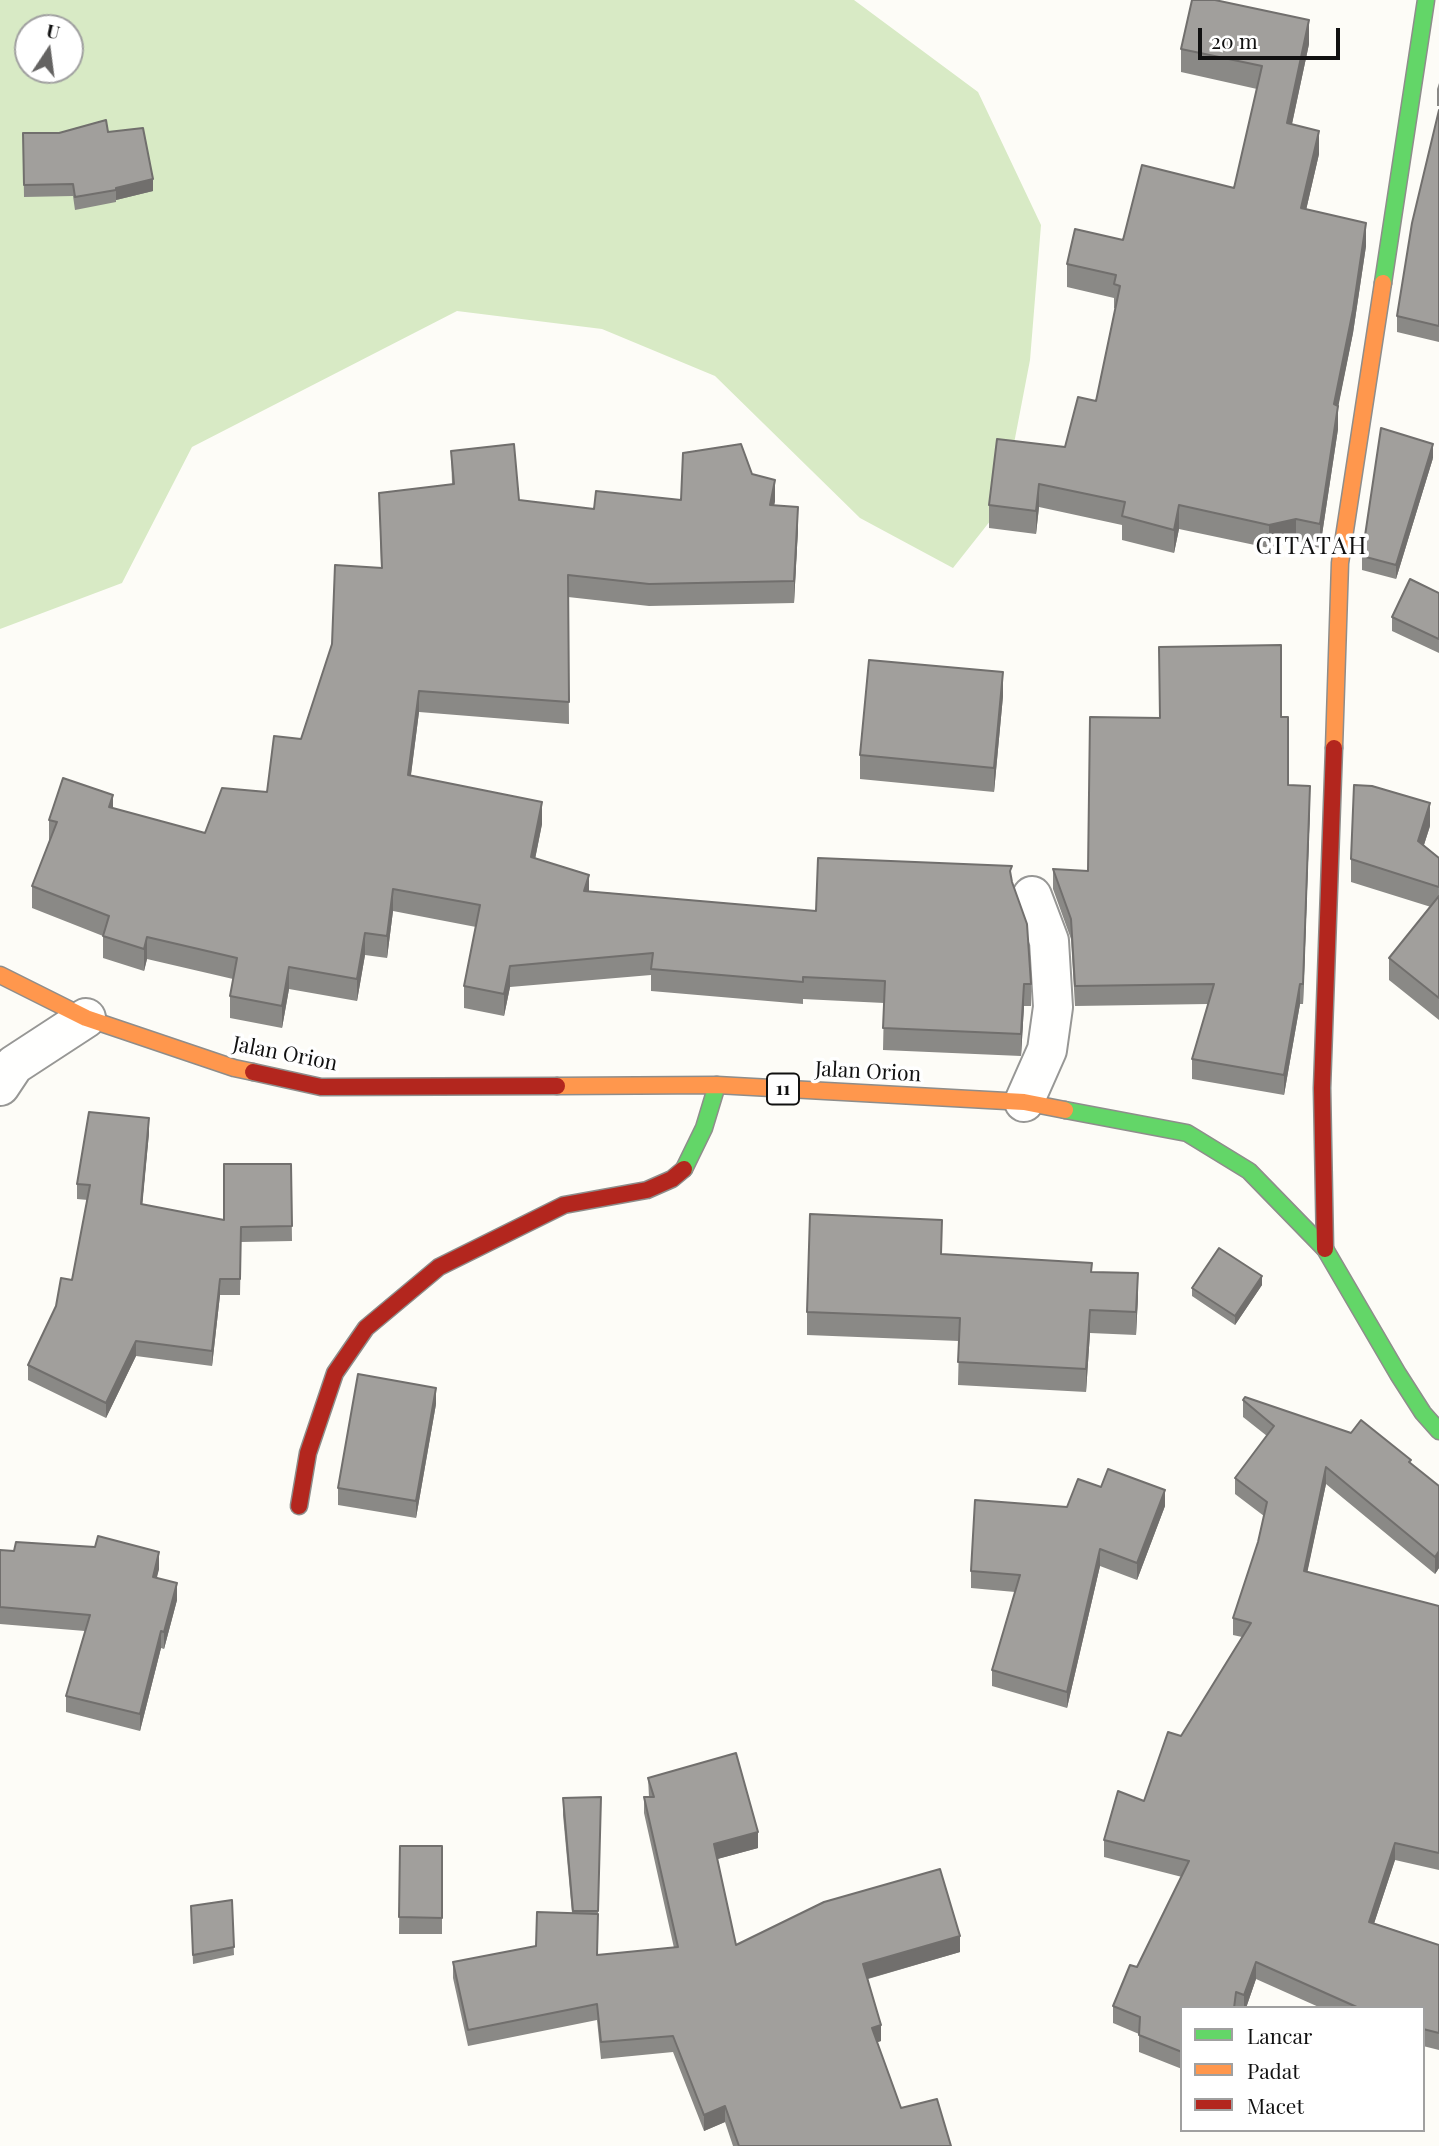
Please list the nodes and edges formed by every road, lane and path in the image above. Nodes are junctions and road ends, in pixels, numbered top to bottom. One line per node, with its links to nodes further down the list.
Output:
1 (1426, 0): 8 (main road)
2 (1032, 896): 7 (street)
3 (0, 975): 4 (main road, Jalan Orion / 11)
4 (86, 1018): 5 (main road, Jalan Orion / 11); 6 (street)
5 (717, 1085): 7 (main road, Jalan Orion / 11); 10 (main road)
6 (0, 1086)
7 (1024, 1102): 8 (main road, Jalan Orion / 11)
8 (1325, 1249): 9 (main road, Jalan Orion / 11)
9 (1439, 1431)
10 (299, 1506)

